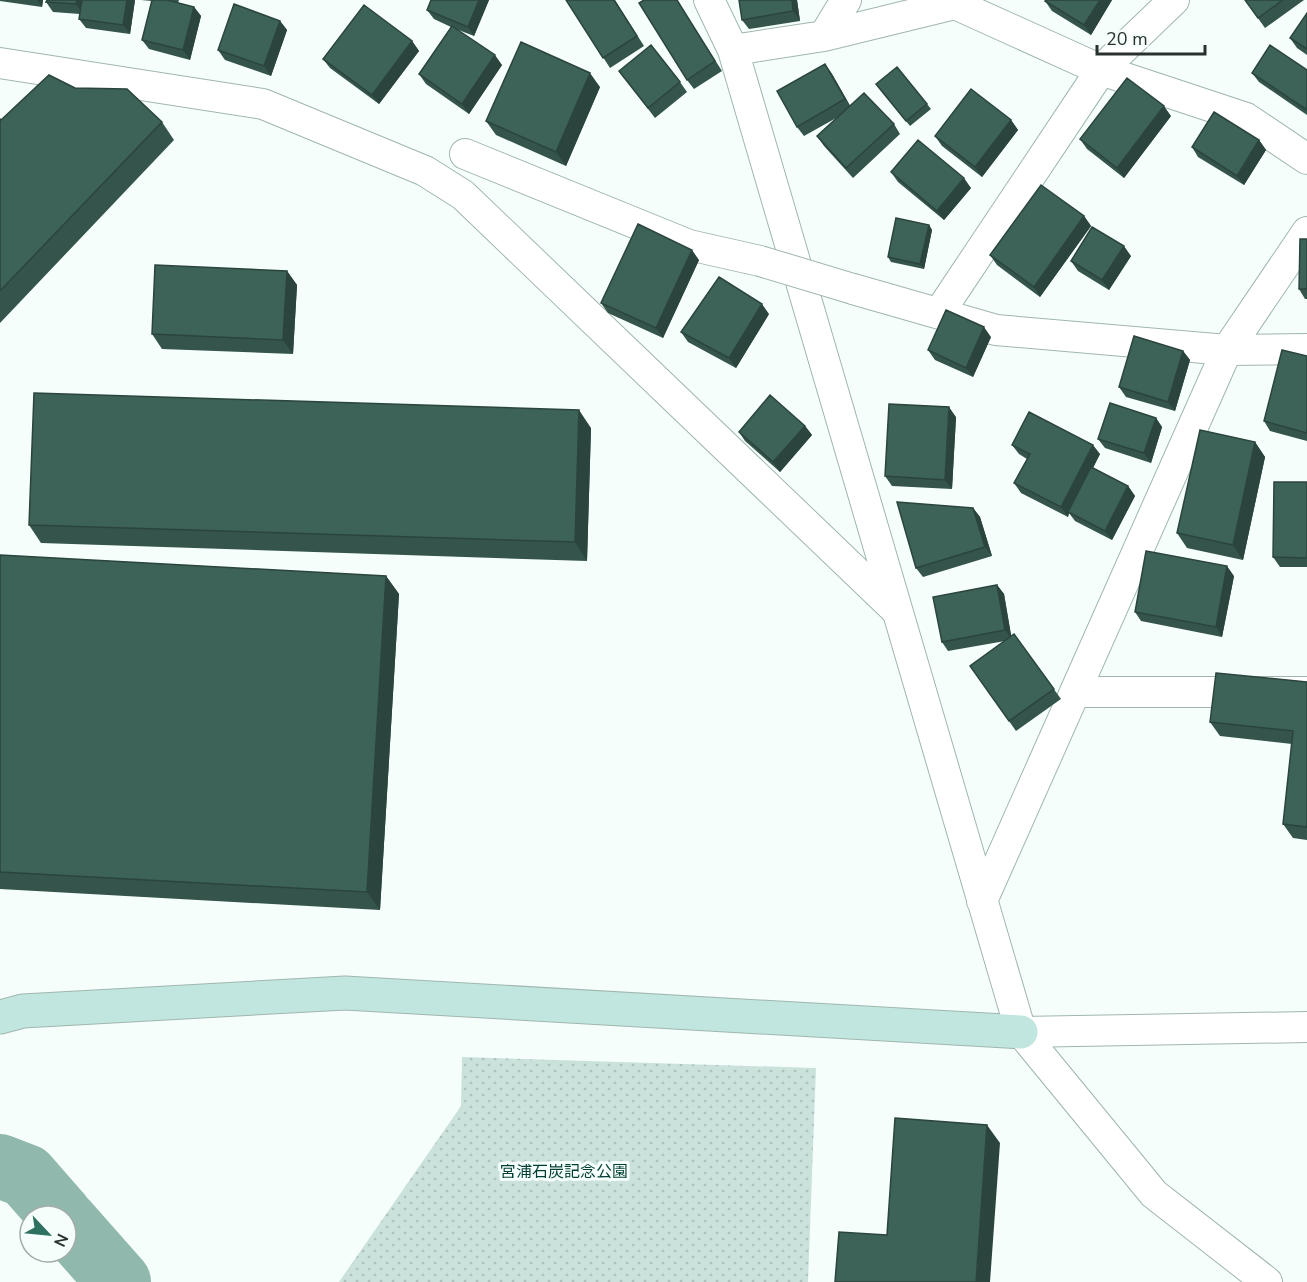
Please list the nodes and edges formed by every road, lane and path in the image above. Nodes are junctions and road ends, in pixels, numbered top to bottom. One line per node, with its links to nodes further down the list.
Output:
1 (709, 0): 5 (street)
2 (846, 0): 4 (street)
3 (1174, 0): 7 (street)
4 (824, 36): 5 (street); 7 (street)
5 (733, 50): 14 (street)
6 (0, 63): 14 (street)
7 (1101, 70): 9 (street); 11 (street)
8 (465, 154): 11 (street, bridge)
9 (1307, 159)
10 (1307, 232): 13 (street)
11 (939, 313): 13 (street)
12 (1307, 349): 13 (street)
13 (1227, 350): 15 (street)
14 (896, 610): 17 (street)
15 (1076, 692): 16 (street); 17 (street)
16 (1307, 692)
17 (982, 901): 20 (street)
18 (0, 1017): 20 (street)
19 (1307, 1027): 20 (street)
20 (1021, 1032): 21 (street)
21 (1267, 1282)

